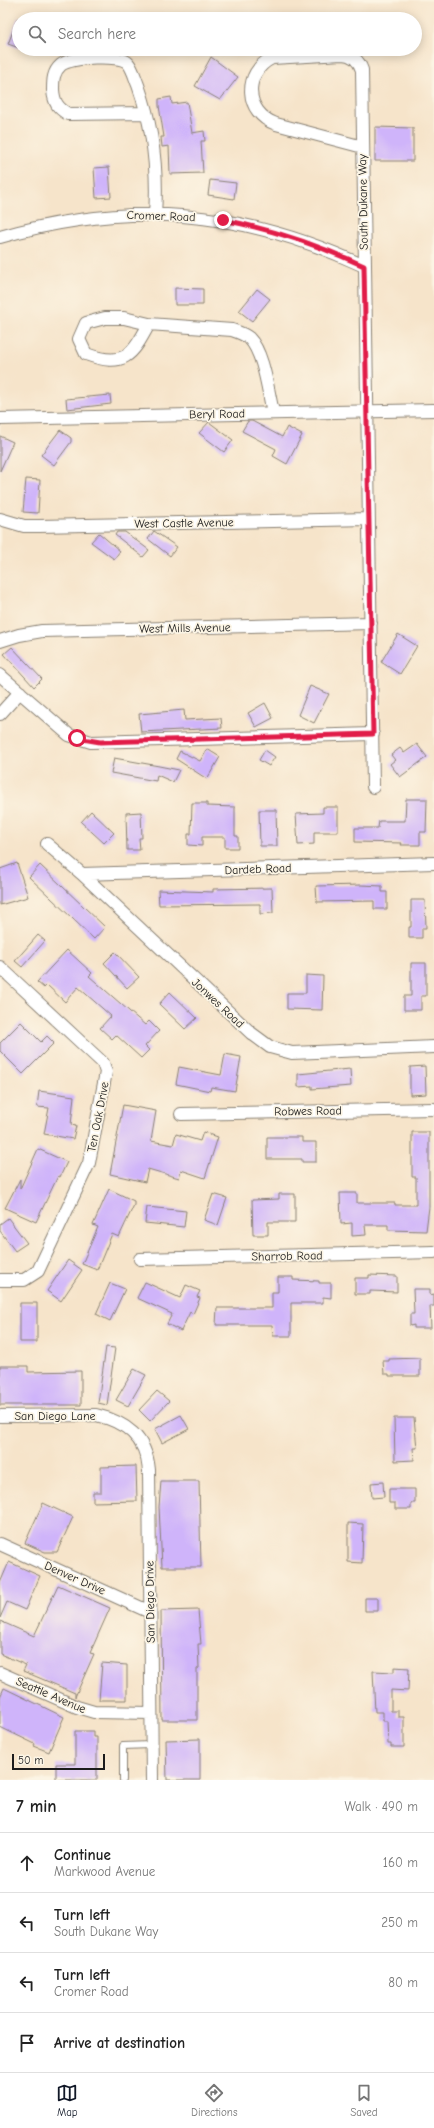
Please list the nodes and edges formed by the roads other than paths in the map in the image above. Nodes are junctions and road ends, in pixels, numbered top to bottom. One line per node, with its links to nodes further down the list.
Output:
1 (281, 56): 4 (street, South Dukane Way)
2 (349, 56): 4 (street, South Dukane Way)
3 (146, 113): 3 (street); 5 (street)
4 (363, 147): 7 (street, South Dukane Way)
5 (155, 215): 6 (street, Cromer Road); 7 (street, Cromer Road)
6 (0, 237)
7 (364, 266): 9 (street, South Dukane Way)
8 (149, 324): 8 (street); 11 (street)
9 (367, 410): 10 (street, Beryl Road); 11 (street, Beryl Road); 13 (street, South Dukane Way)
10 (434, 410)
11 (272, 412): 12 (street, Beryl Road)
12 (0, 419)
13 (369, 518): 14 (street, West Castle Avenue); 15 (street, South Dukane Way)
14 (0, 519)
15 (371, 623): 16 (street, West Mills Avenue); 20 (street, South Dukane Way)
16 (0, 641)
17 (0, 675): 18 (street)
18 (20, 692): 19 (street); 20 (street)
19 (0, 714)
20 (373, 734): 21 (street, South Dukane Way)
21 (373, 787)
22 (47, 844): 24 (street, Jonwes Road)
23 (434, 863): 24 (street, Dardeb Road)
24 (82, 874): 26 (street, Jonwes Road)
25 (0, 967): 31 (street, Ten Oak Drive)
26 (434, 1047)
27 (434, 1109): 28 (street, Robwes Road)
28 (181, 1114)
29 (434, 1252): 30 (street, Sharrob Road)
30 (140, 1259)
31 (0, 1280)
32 (0, 1416): 33 (street, San Diego Lane)
33 (130, 1429): 35 (street, San Diego Drive)
34 (0, 1544): 35 (street, Denver Drive)
35 (150, 1612): 37 (street, San Diego Drive)
36 (0, 1673): 37 (street, Seattle Avenue)
37 (151, 1713): 38 (street, San Diego Drive)
38 (152, 1745): 39 (lane); 40 (street, San Diego Drive)
39 (124, 1780)
40 (152, 1780)

